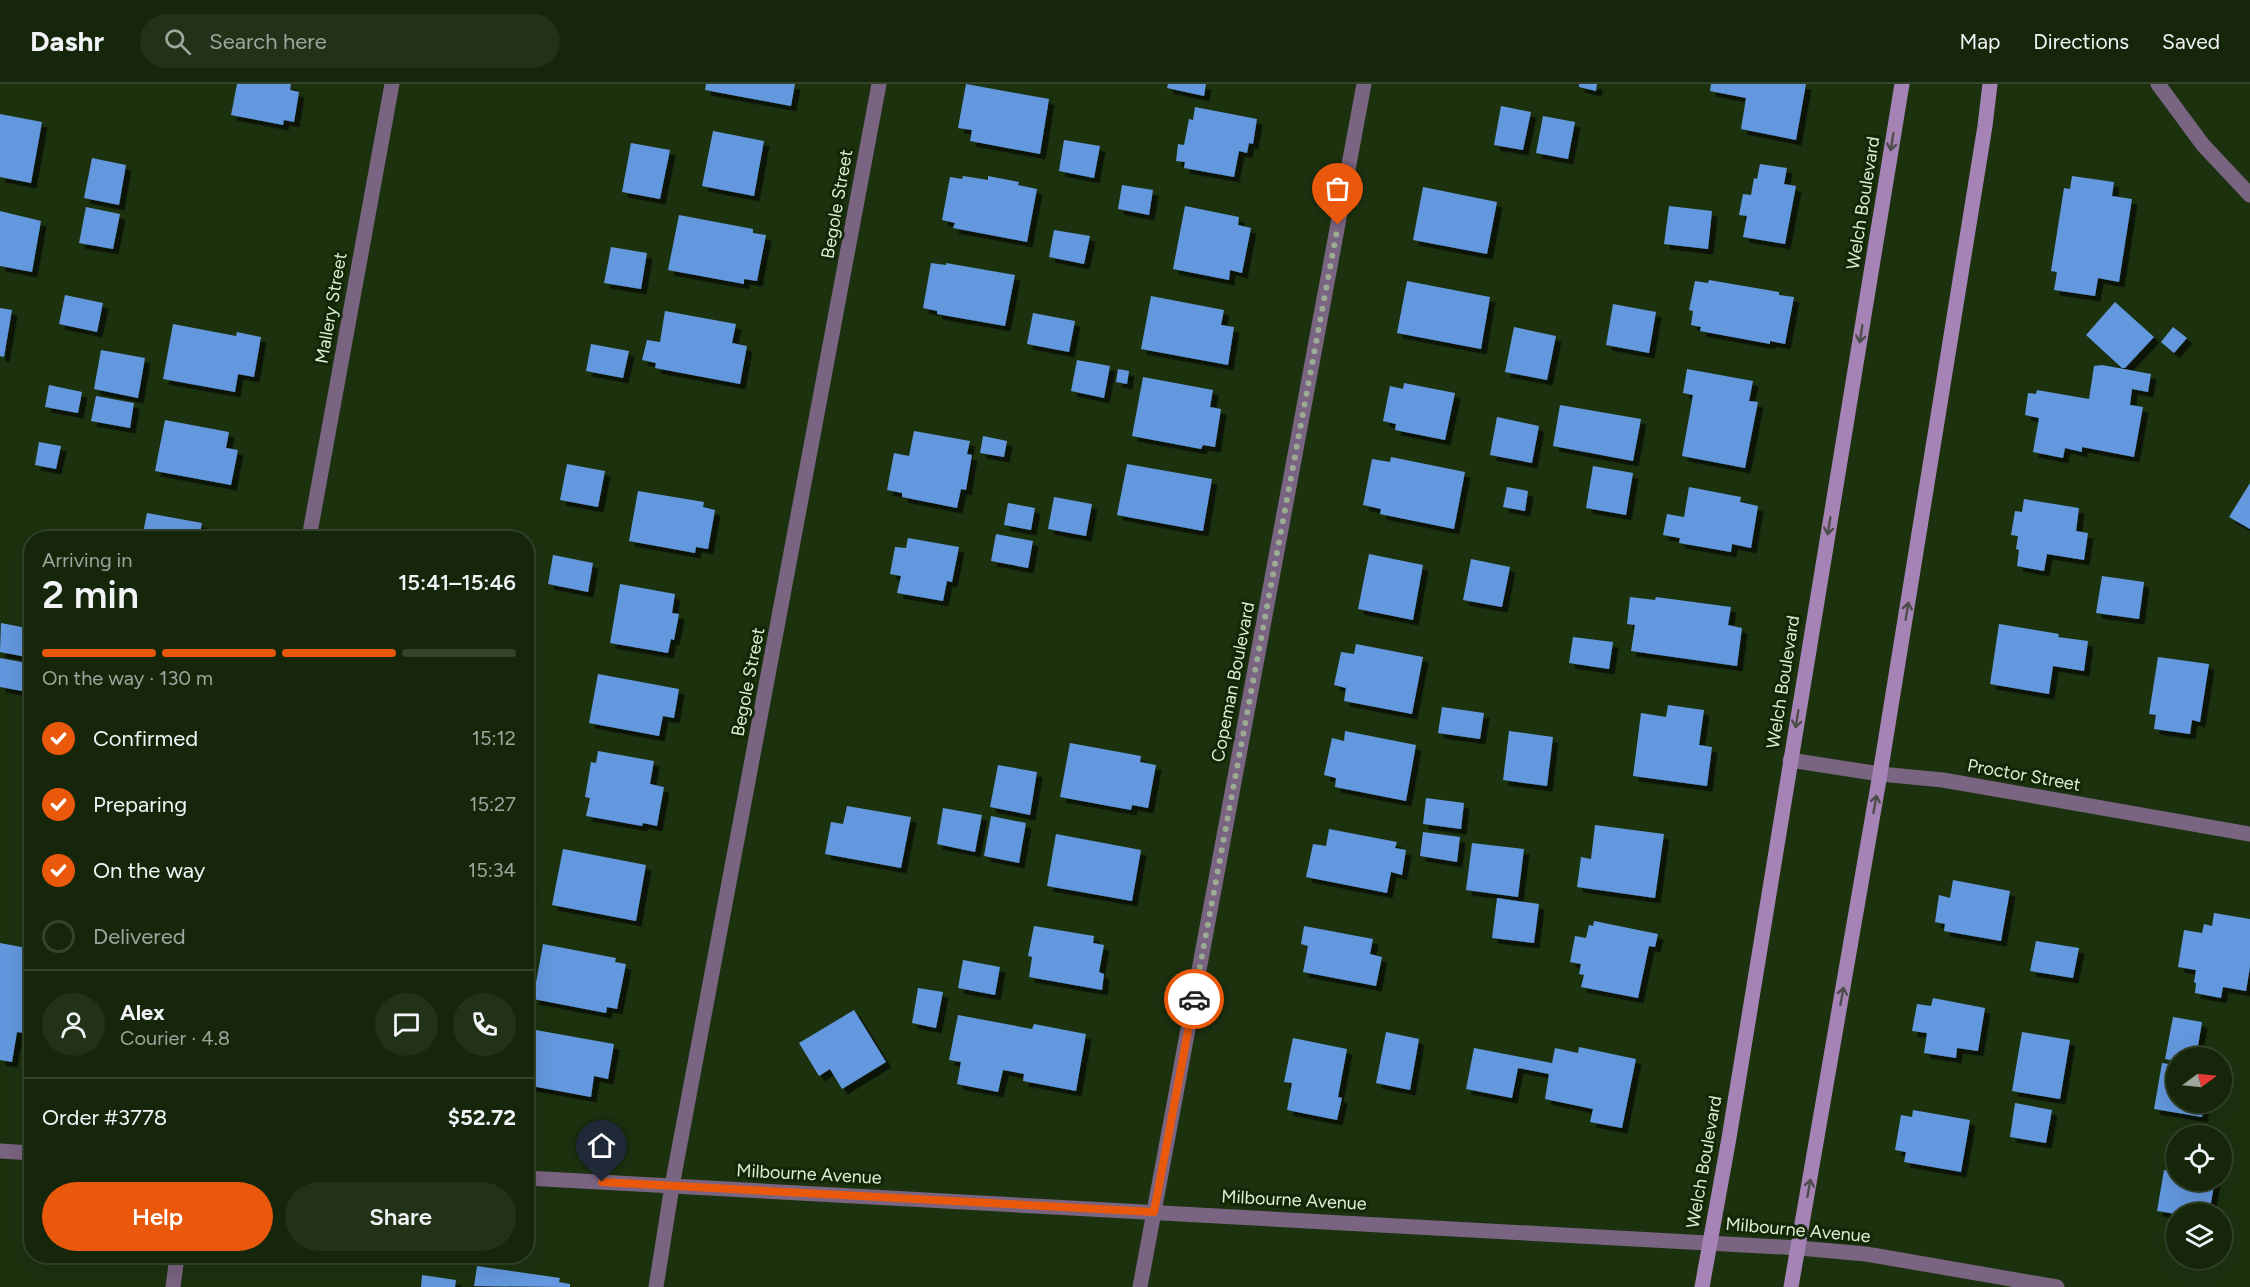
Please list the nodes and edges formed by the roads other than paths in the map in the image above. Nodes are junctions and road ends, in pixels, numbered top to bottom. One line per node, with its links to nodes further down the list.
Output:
1 (392, 84): 8 (street, Mallery Street)
2 (879, 84): 15 (street, Begole Street)
3 (1365, 84): 16 (street, Copeman Boulevard)
4 (1902, 84): 9 (main road, Welch Boulevard, one-way to 9)
5 (1990, 84): 10 (main road, one-way to 5)
6 (2158, 84): 7 (street)
7 (2250, 195)
8 (310, 531)
9 (1790, 760): 10 (street, Proctor Street); 17 (main road, Welch Boulevard)
10 (1880, 774): 11 (street, Proctor Street); 18 (main road, one-way to 10)
11 (2250, 834)
12 (0, 1151): 13 (street)
13 (24, 1152)
14 (534, 1178): 15 (street, Milbourne Avenue)
15 (672, 1186): 16 (street, Milbourne Avenue); 21 (street, Begole Street)
16 (1154, 1212): 17 (street, Milbourne Avenue); 22 (street, Copeman Boulevard)
17 (1710, 1242): 18 (street, Milbourne Avenue); 23 (main road, Welch Boulevard)
18 (1799, 1248): 24 (main road); 25 (street, Milbourne Avenue)
19 (176, 1263): 20 (street)
20 (172, 1287)
21 (656, 1287)
22 (1140, 1287)
23 (1702, 1287)
24 (1791, 1287)
25 (2057, 1287)

